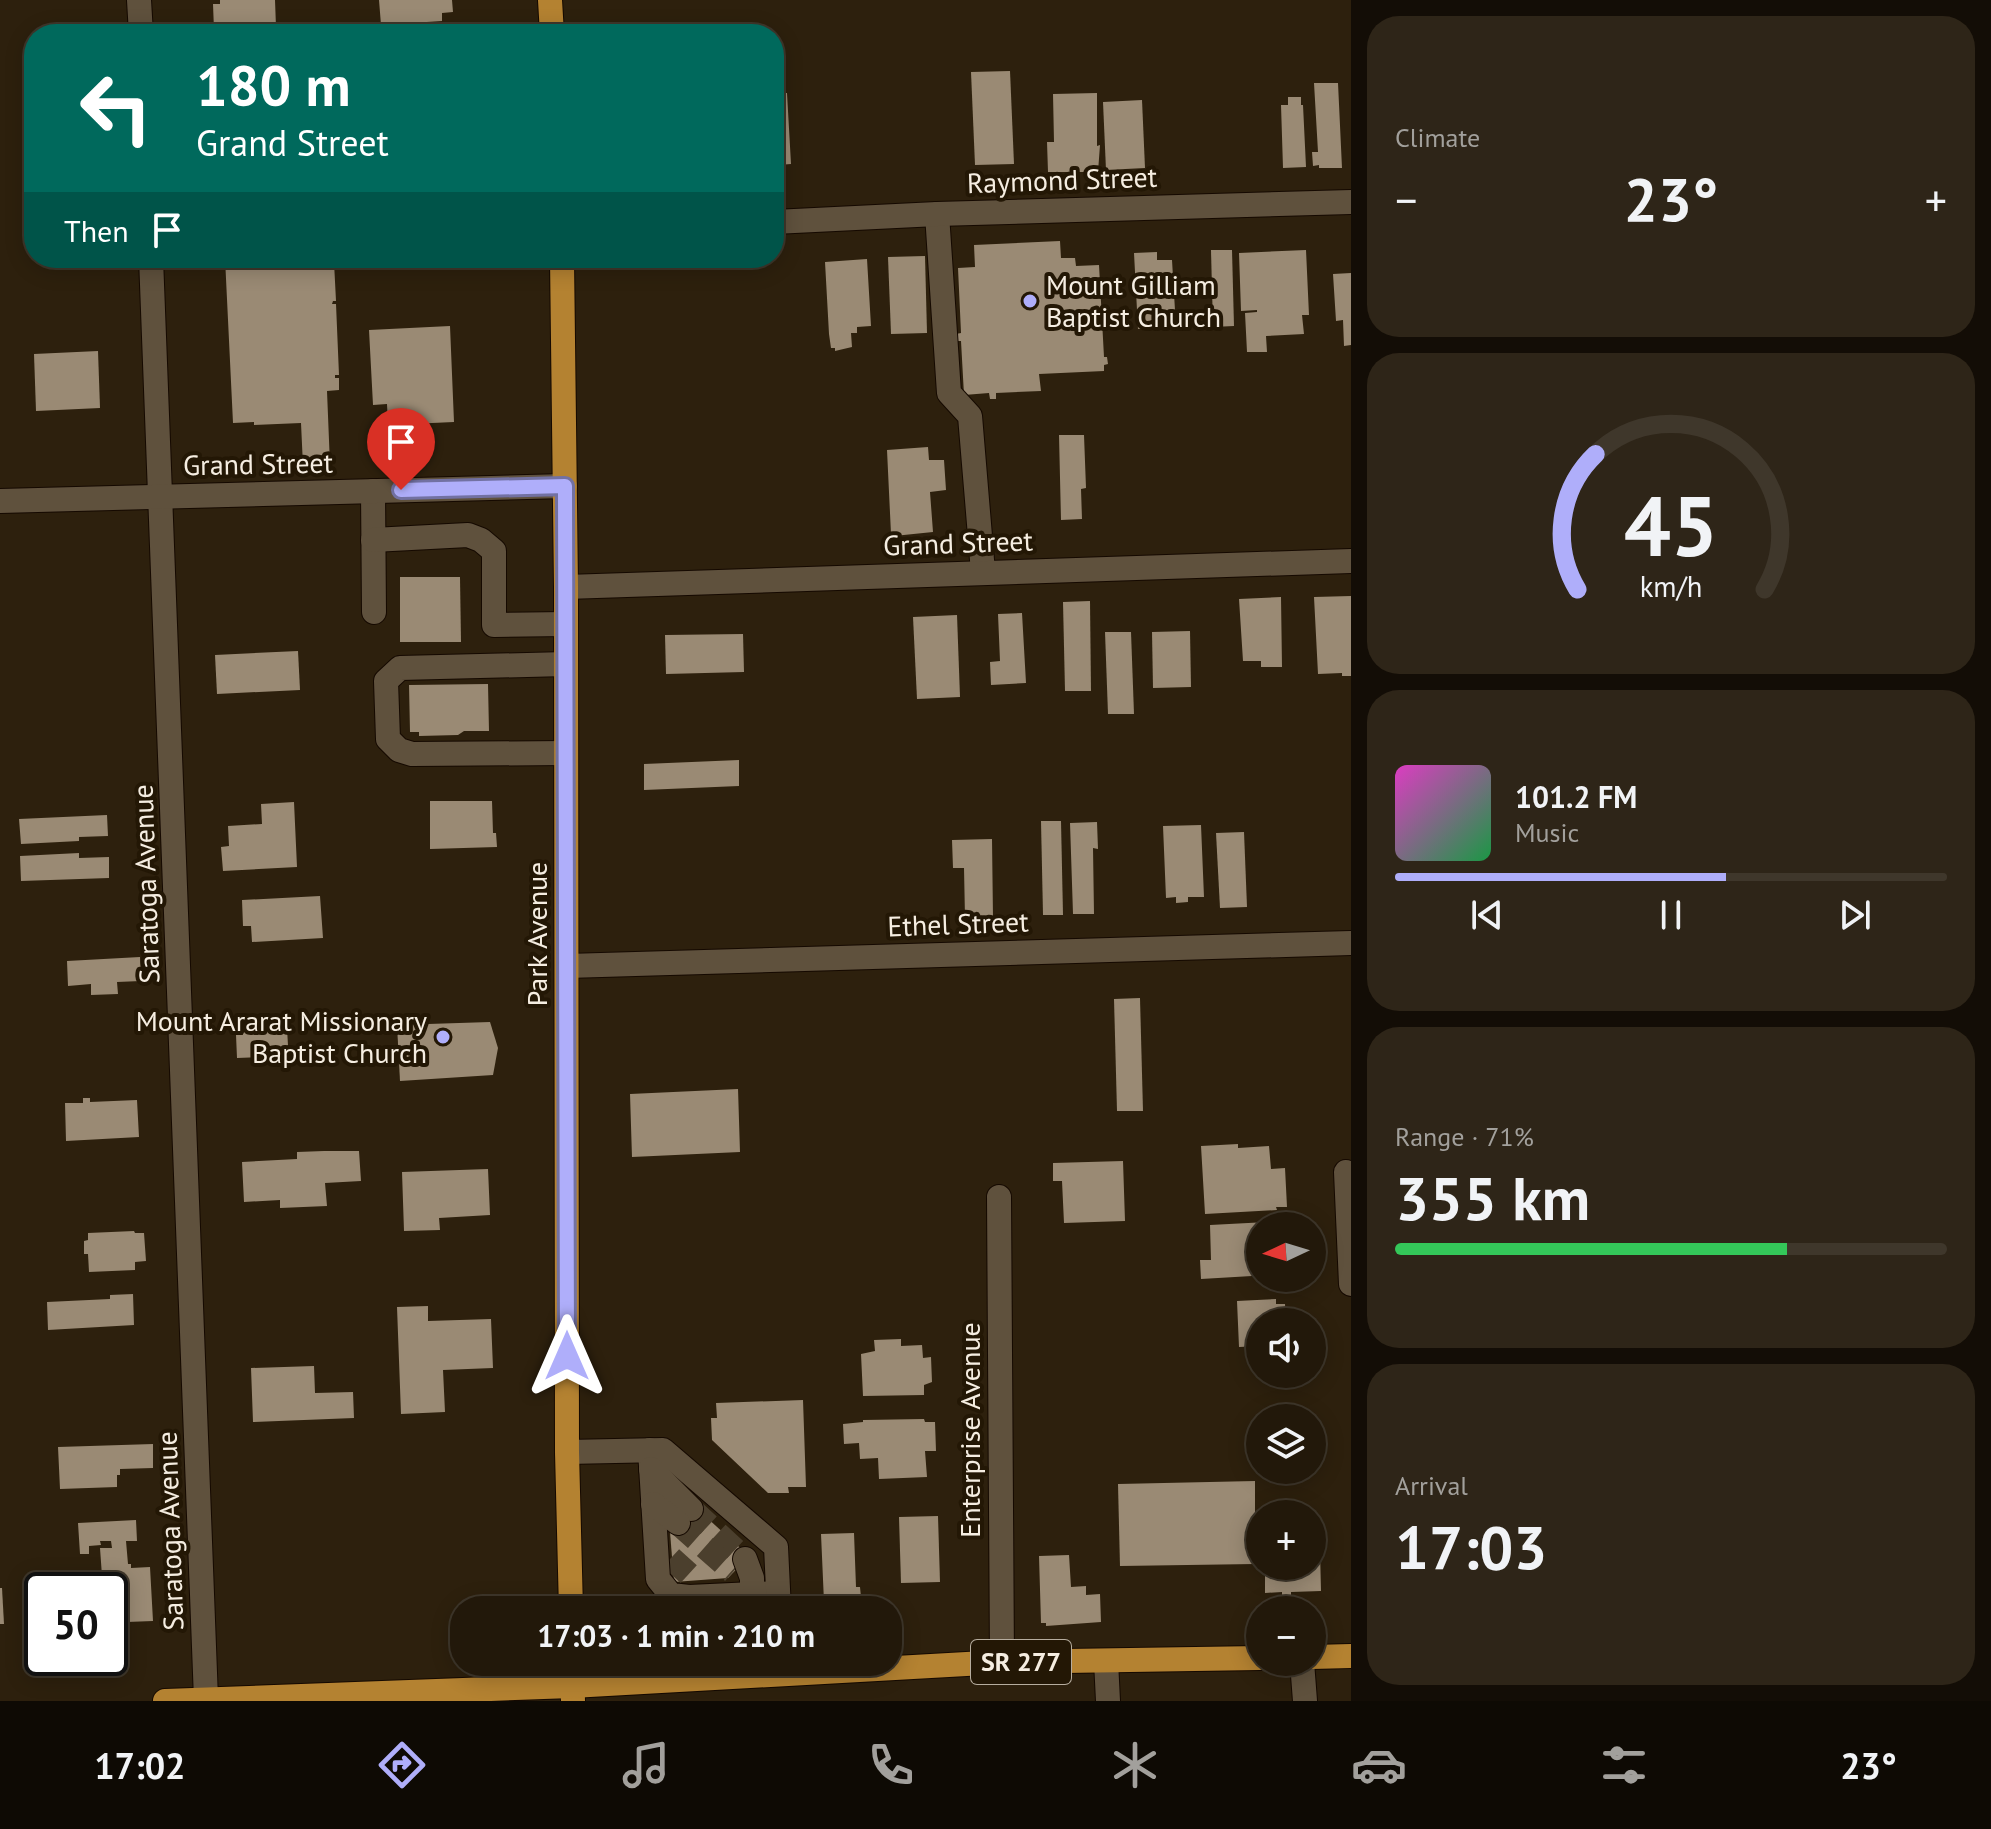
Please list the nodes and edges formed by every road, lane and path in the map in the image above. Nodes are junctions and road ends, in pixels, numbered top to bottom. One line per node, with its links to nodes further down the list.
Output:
1 (139, 0): 3 (street)
2 (550, 0): 4 (main road)
3 (140, 24)
4 (551, 24)
5 (1351, 202): 6 (street, Raymond Street)
6 (937, 214): 7 (street, Raymond Street); 16 (street)
7 (784, 222)
8 (151, 268): 12 (street, Saratoga Avenue)
9 (562, 268): 10 (main road, Park Avenue)
10 (565, 486): 11 (street, Grand Street); 17 (main road, Park Avenue)
11 (373, 491): 12 (street, Grand Street); 14 (street)
12 (161, 496): 13 (street, Grand Street); 42 (street, Saratoga Avenue)
13 (0, 501)
14 (373, 540): 18 (street); 19 (street)
15 (1351, 561): 16 (street, Grand Street)
16 (983, 572): 17 (street, Grand Street)
17 (566, 587): 19 (main road, Park Avenue)
18 (374, 612)
19 (566, 624): 20 (main road, Park Avenue)
20 (566, 664): 21 (main road, Park Avenue); 21 (street)
21 (566, 753): 23 (main road, Park Avenue)
22 (1351, 943): 23 (street, Ethel Street)
23 (567, 966): 27 (main road, Park Avenue)
24 (1346, 1172): 26 (street)
25 (999, 1197): 37 (street, Enterprise Avenue)
26 (1351, 1284)
27 (567, 1452): 28 (street); 30 (main road, Park Avenue)
28 (650, 1460): 29 (street); 29 (street); 32 (street)
29 (653, 1504): 31 (street)
30 (571, 1596)
31 (771, 1596)
32 (779, 1596)
33 (1351, 1656): 34 (main road)
34 (1326, 1657)
35 (1246, 1658): 36 (main road, SR 277)
36 (1106, 1661): 37 (main road, SR 277); 44 (street)
37 (1002, 1662): 38 (main road, SR 277)
38 (902, 1665)
39 (670, 1676): 41 (main road, SR 277)
40 (1303, 1676): 45 (street)
41 (572, 1683): 42 (main road, SR 277)
42 (206, 1699): 43 (main road, SR 277)
43 (165, 1701)
44 (1108, 1701)
45 (1305, 1701)

